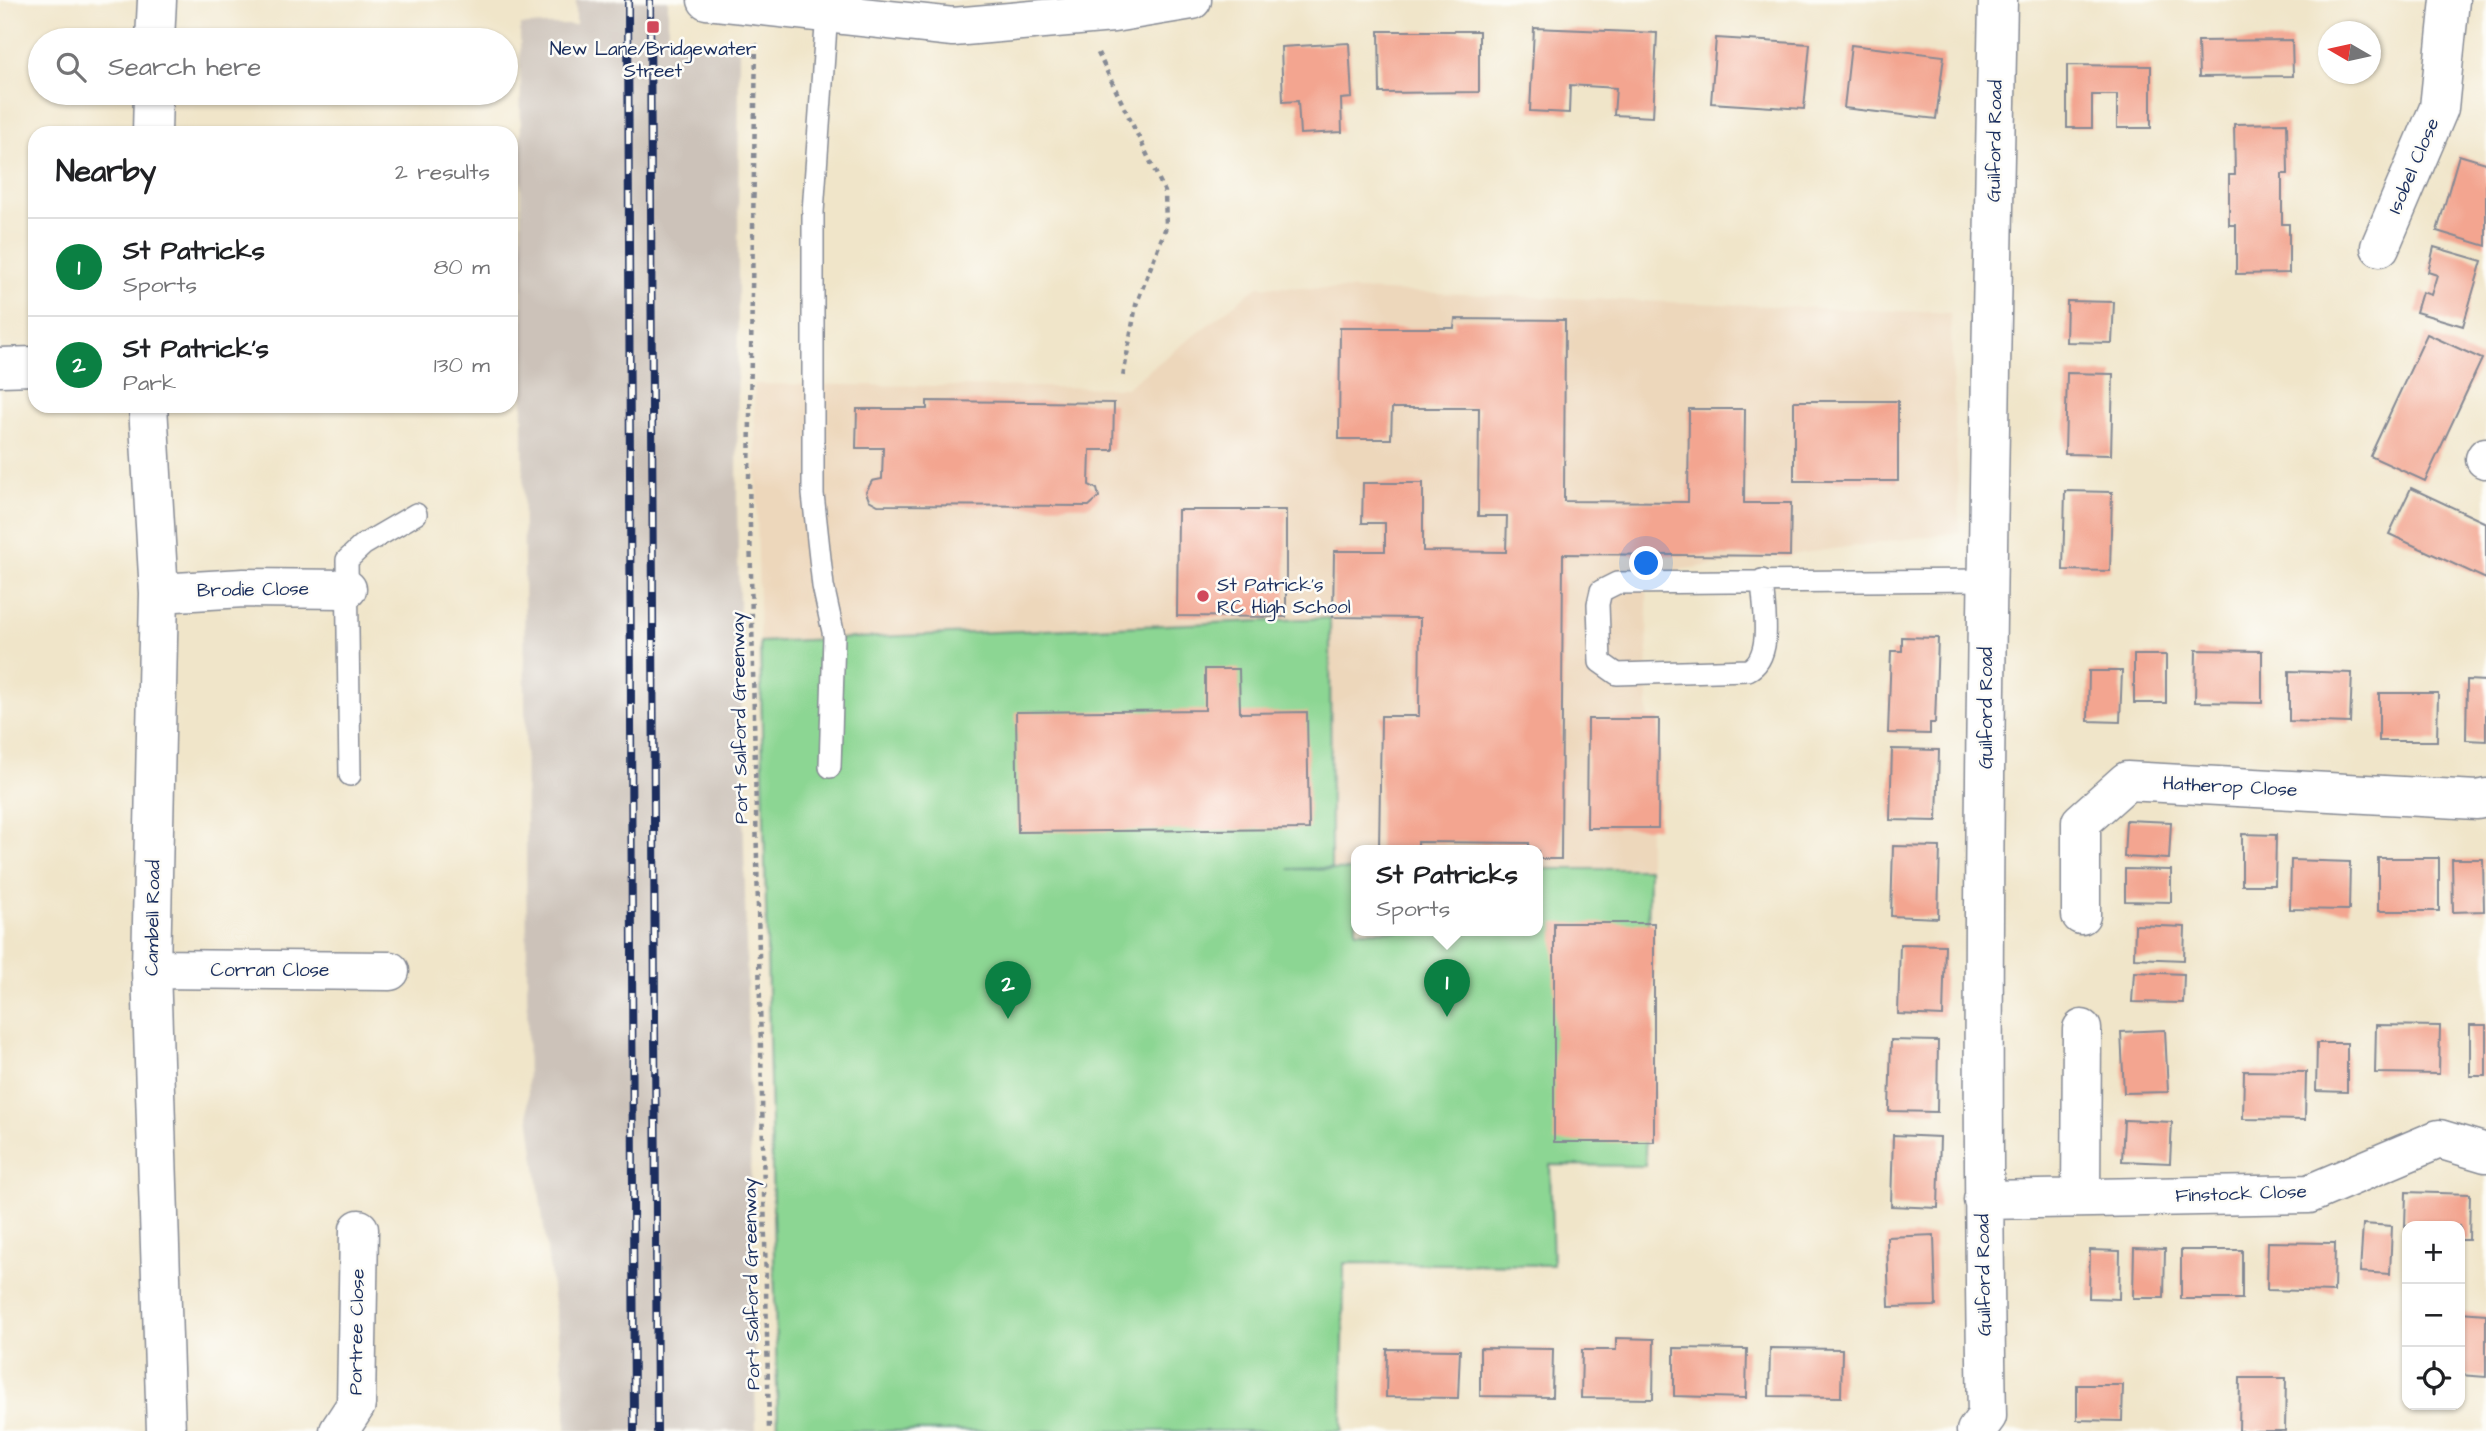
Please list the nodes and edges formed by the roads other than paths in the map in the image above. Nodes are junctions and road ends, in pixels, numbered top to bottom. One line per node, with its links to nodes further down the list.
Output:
1 (157, 0): 7 (street)
2 (707, 0): 6 (street)
3 (1192, 0): 6 (street)
4 (1998, 0): 16 (street, Guilford Road)
5 (2450, 0): 10 (street, Isobel Close)
6 (827, 12): 19 (lane)
7 (156, 28)
8 (153, 105): 9 (street)
9 (152, 126)
10 (2380, 247)
11 (28, 366): 12 (street)
12 (0, 367)
13 (148, 413): 18 (street, Cambell Road)
14 (416, 514): 17 (lane)
15 (1762, 580): 15 (lane); 16 (lane)
16 (1987, 580): 28 (street, Guilford Road)
17 (347, 589): 18 (street, Brodie Close); 20 (lane)
18 (159, 593): 23 (street, Cambell Road)
19 (830, 767)
20 (350, 775)
21 (2486, 798): 22 (street, Hatherop Close)
22 (2081, 915)
23 (151, 969): 24 (street, Corran Close); 31 (street, Cambell Road)
24 (390, 971)
25 (2082, 1029): 27 (street)
26 (2486, 1153): 27 (street, Finstock Close)
27 (2081, 1198): 28 (street, Finstock Close)
28 (1983, 1200): 30 (street, Guilford Road)
29 (359, 1229): 32 (street, Portree Close)
30 (1981, 1423)
31 (166, 1431)
32 (339, 1431)

